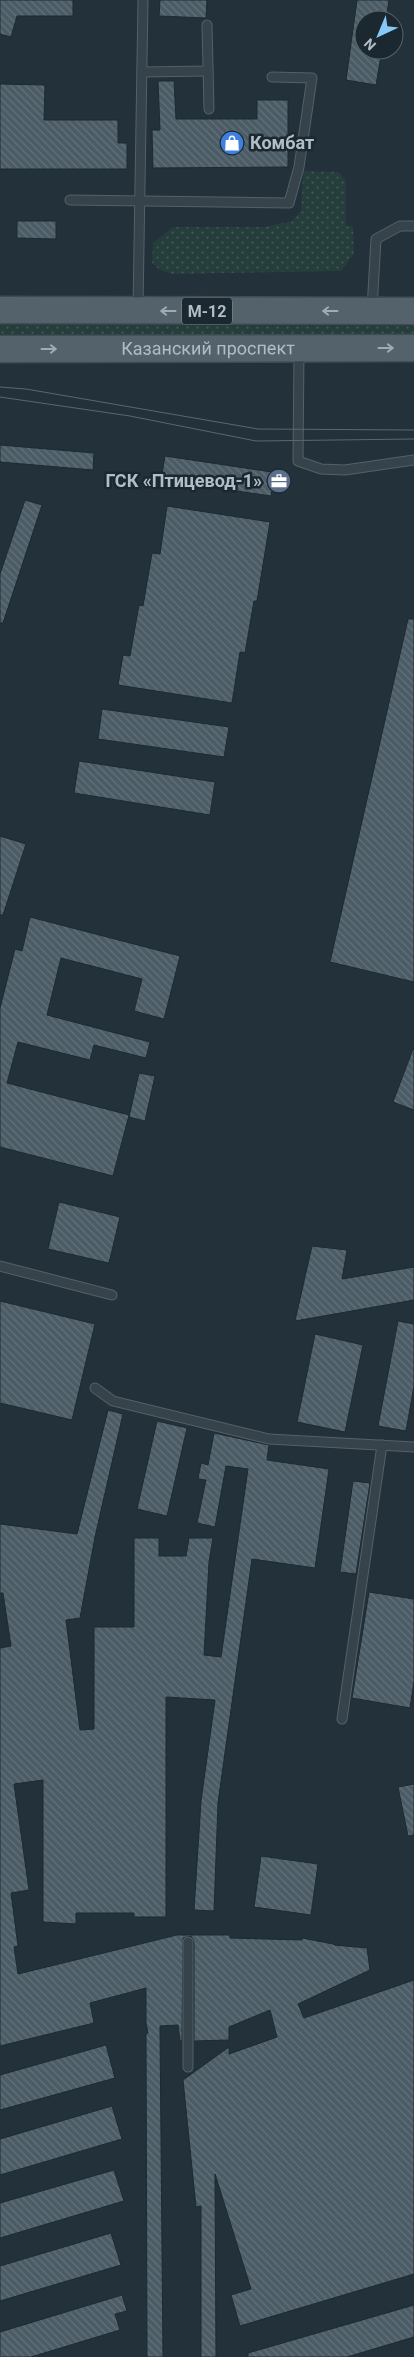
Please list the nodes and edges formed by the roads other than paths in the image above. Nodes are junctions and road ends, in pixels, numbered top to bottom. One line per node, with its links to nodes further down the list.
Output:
1 (143, 0): 4 (lane)
2 (207, 25): 3 (lane)
3 (208, 71): 4 (lane); 6 (lane)
4 (142, 72): 8 (lane)
5 (272, 77): 8 (lane)
6 (209, 108)
7 (70, 200): 8 (lane)
8 (140, 200): 11 (lane)
9 (414, 226): 12 (lane)
10 (0, 310): 11 (main road, М-12)
11 (138, 310): 12 (main road, М-12, one-way to 11)
12 (372, 311): 13 (main road, М-12)
13 (414, 312)
14 (299, 348): 15 (main road, Казанский проспект / М-12, one-way to 15); 16 (main road, Казанский проспект / М-12, one-way to 14); 17 (lane)
15 (414, 348)
16 (0, 349)
17 (414, 460)
18 (0, 1266): 19 (lane)
19 (112, 1295)
20 (95, 1388): 21 (lane)
21 (382, 1445): 22 (lane); 23 (lane)
22 (414, 1447)
23 (342, 1719)
24 (188, 1942): 25 (lane)
25 (188, 2067)

